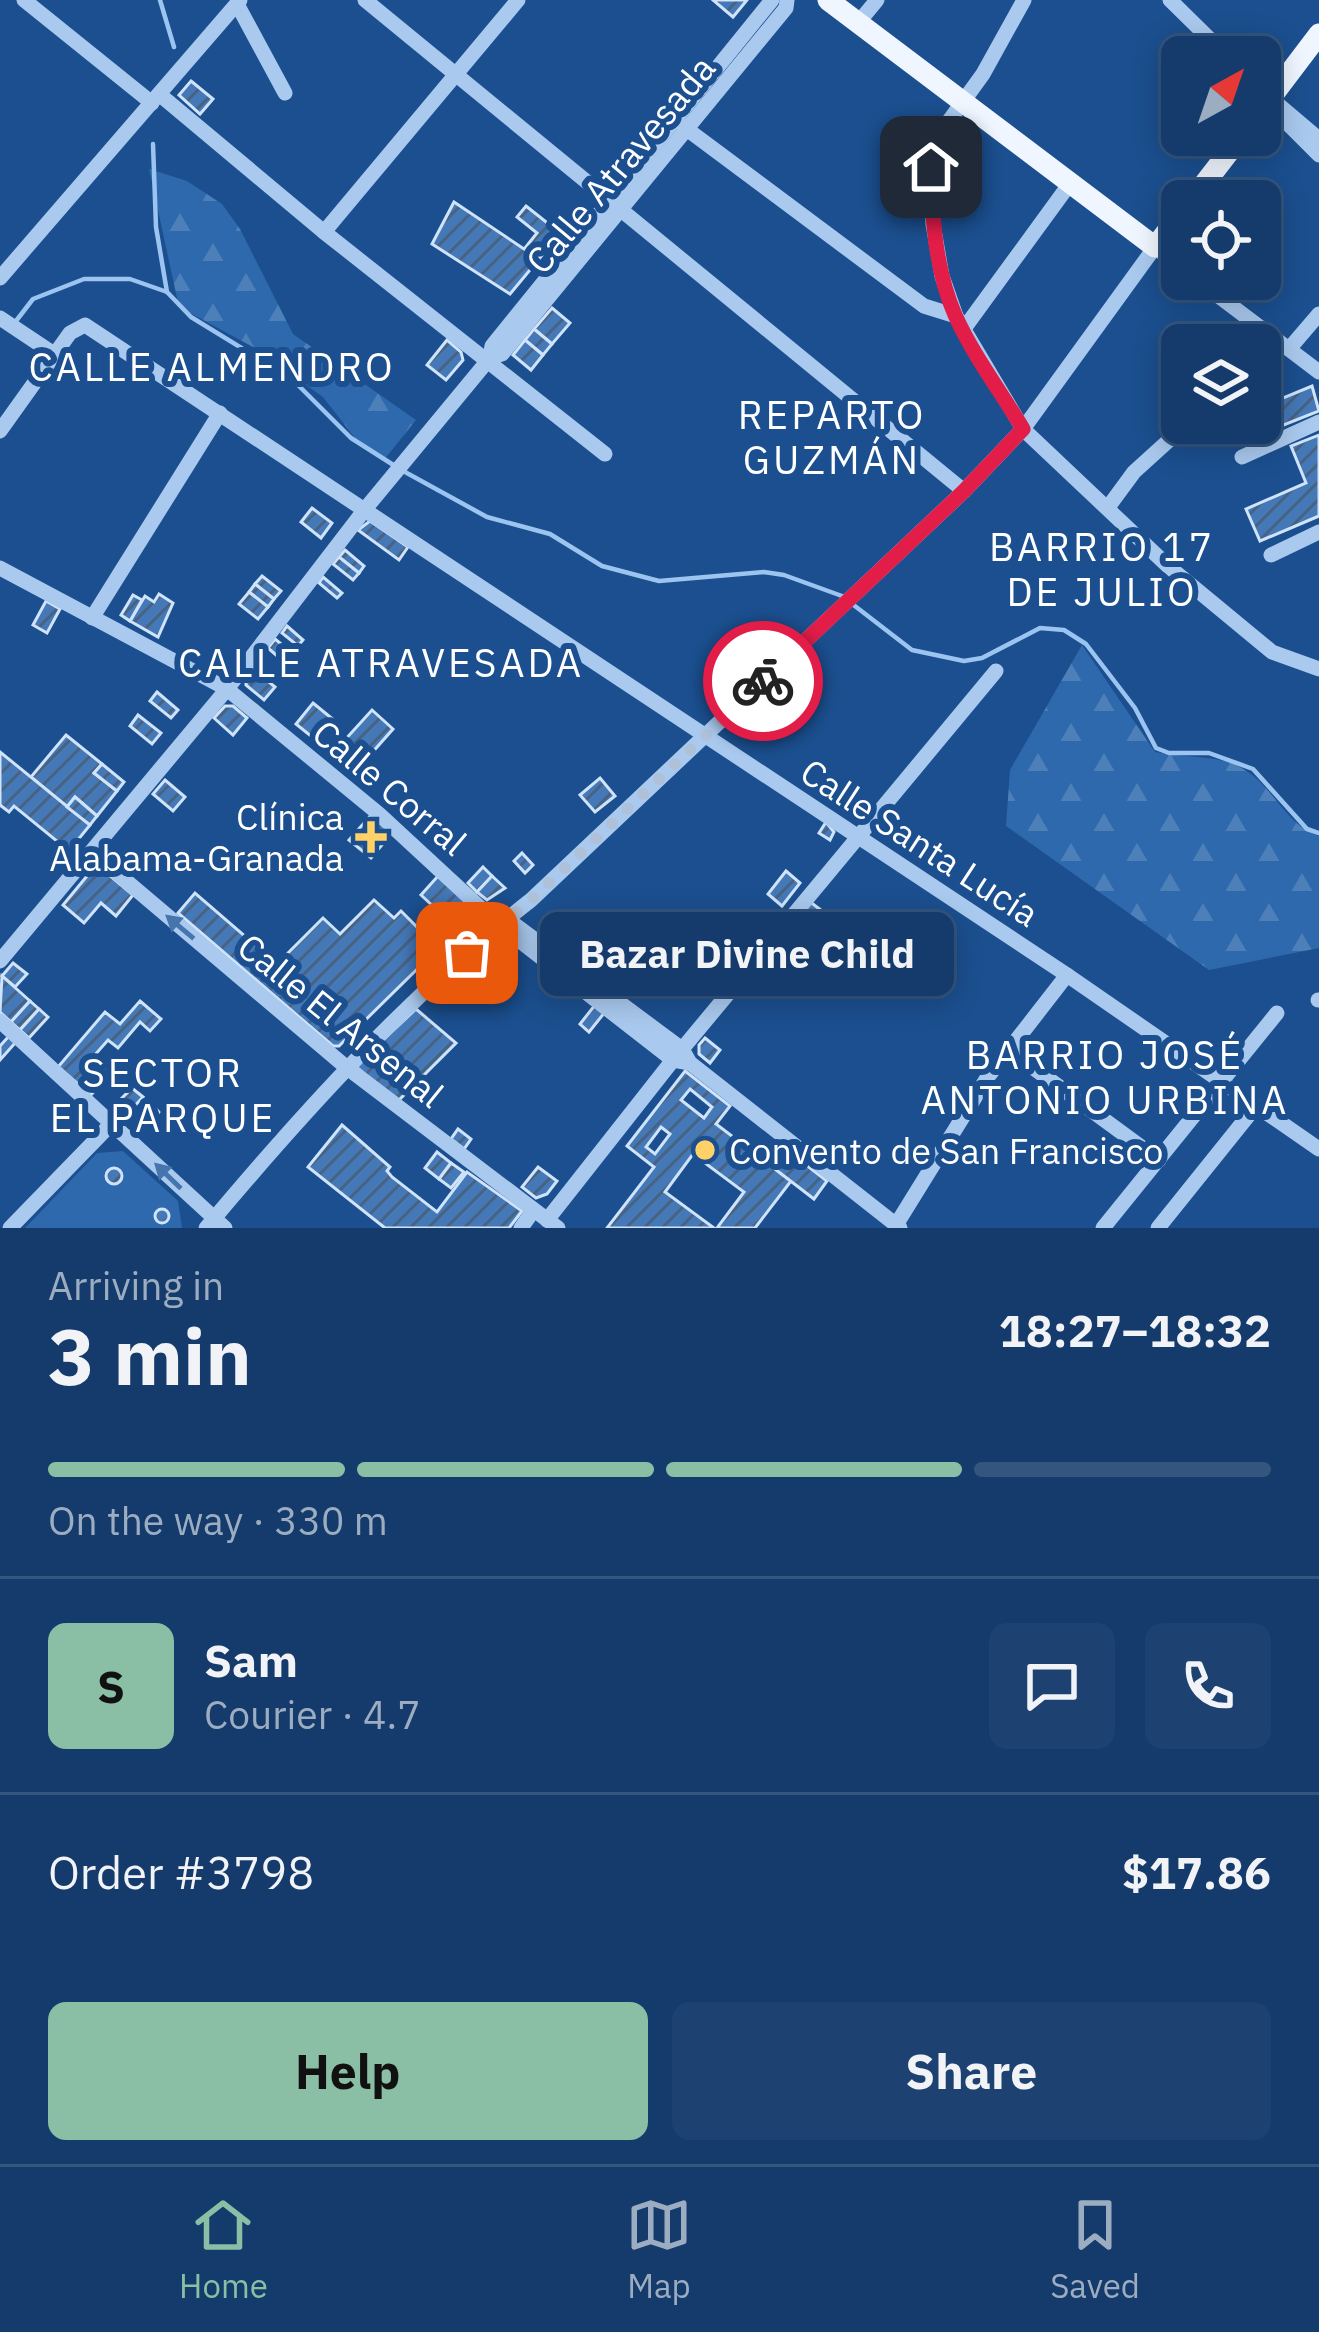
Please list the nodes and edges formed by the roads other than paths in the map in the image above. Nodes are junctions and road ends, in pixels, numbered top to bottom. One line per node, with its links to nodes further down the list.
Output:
1 (24, 0): 18 (street)
2 (365, 0): 15 (street)
3 (518, 0): 15 (street)
4 (772, 0): 14 (street, Calle Atravesada)
5 (787, 0): 14 (street, Calle Atravesada)
6 (828, 0): 11 (main road)
7 (877, 0): 11 (street)
8 (1024, 0): 19 (street)
9 (1170, 0): 13 (street)
10 (238, 2): 17 (street); 18 (street)
11 (859, 23): 19 (main road)
12 (1319, 34): 16 (main road)
13 (1207, 36)
14 (737, 56): 22 (street, Calle Atravesada)
15 (457, 75): 28 (street); 29 (street)
16 (1281, 79)
17 (285, 92)
18 (155, 98): 29 (street); 33 (street)
19 (962, 103): 27 (main road); 37 (street)
20 (1281, 108): 23 (street)
21 (1281, 117): 24 (street)
22 (682, 125): 28 (street, Calle Atravesada); 37 (street)
23 (1319, 140)
24 (1319, 155)
25 (1226, 156): 26 (main road)
26 (1207, 180)
27 (1070, 182): 31 (main road); 37 (street)
28 (616, 203): 40 (street, Calle Atravesada); 49 (street)
29 (323, 232): 40 (street)
30 (1161, 239): 31 (main road)
31 (1155, 247): 32 (street); 44 (street)
32 (1161, 252)
33 (0, 278)
34 (1224, 300): 38 (street)
35 (1319, 314): 38 (street)
36 (0, 318): 39 (street)
37 (960, 323): 44 (street)
38 (1283, 345): 41 (street)
39 (54, 354): 42 (street, Calle Santa Lucía); 45 (street)
40 (488, 360): 47 (street); 51 (street, Calle Atravesada)
41 (1319, 372)
42 (220, 413): 51 (street, Calle Santa Lucía); 55 (street)
43 (1319, 422): 48 (street)
44 (1023, 429): 49 (street); 50 (street)
45 (0, 430)
46 (1164, 444): 50 (street)
47 (604, 454)
48 (1242, 457)
49 (964, 491): 59 (street)
50 (1109, 506): 56 (street)
51 (366, 508): 58 (street, Calle Atravesada); 59 (street, Calle Santa Lucía)
52 (1319, 532): 53 (street)
53 (1271, 555)
54 (0, 568): 55 (street, Calle Corral)
55 (92, 618): 58 (street, Calle Corral)
56 (1319, 669)
57 (996, 671): 60 (street)
58 (226, 689): 61 (street, Calle Atravesada); 62 (street, Calle Corral)
59 (705, 736): 60 (street, Calle Santa Lucía); 62 (street)
60 (857, 837): 64 (street, Calle Santa Lucía); 68 (street)
61 (92, 852): 63 (street, Calle Atravesada); 69 (street, Calle El Arsenal, one-way to 61)
62 (499, 918): 68 (street, Calle Corral); 69 (street)
63 (0, 961)
64 (1067, 975): 67 (street); 70 (street, Calle Santa Lucía)
65 (1276, 1013): 70 (street)
66 (0, 1022): 72 (street)
67 (1009, 1050): 74 (street); 76 (street)
68 (682, 1057): 75 (street); 76 (street, Calle Corral)
69 (346, 1067): 75 (street, Calle El Arsenal); 77 (street)
70 (1220, 1083): 71 (street, Calle Santa Lucía); 74 (street)
71 (1256, 1106): 73 (street, Calle Santa Lucía); 81 (street)
72 (113, 1123): 77 (street, one-way to 72); 78 (street)
73 (1319, 1149)
74 (1159, 1160): 80 (street)
75 (546, 1220): 79 (street)
76 (889, 1224)
77 (215, 1225)
78 (10, 1228)
79 (520, 1228)
80 (1103, 1228)
81 (1157, 1228)

